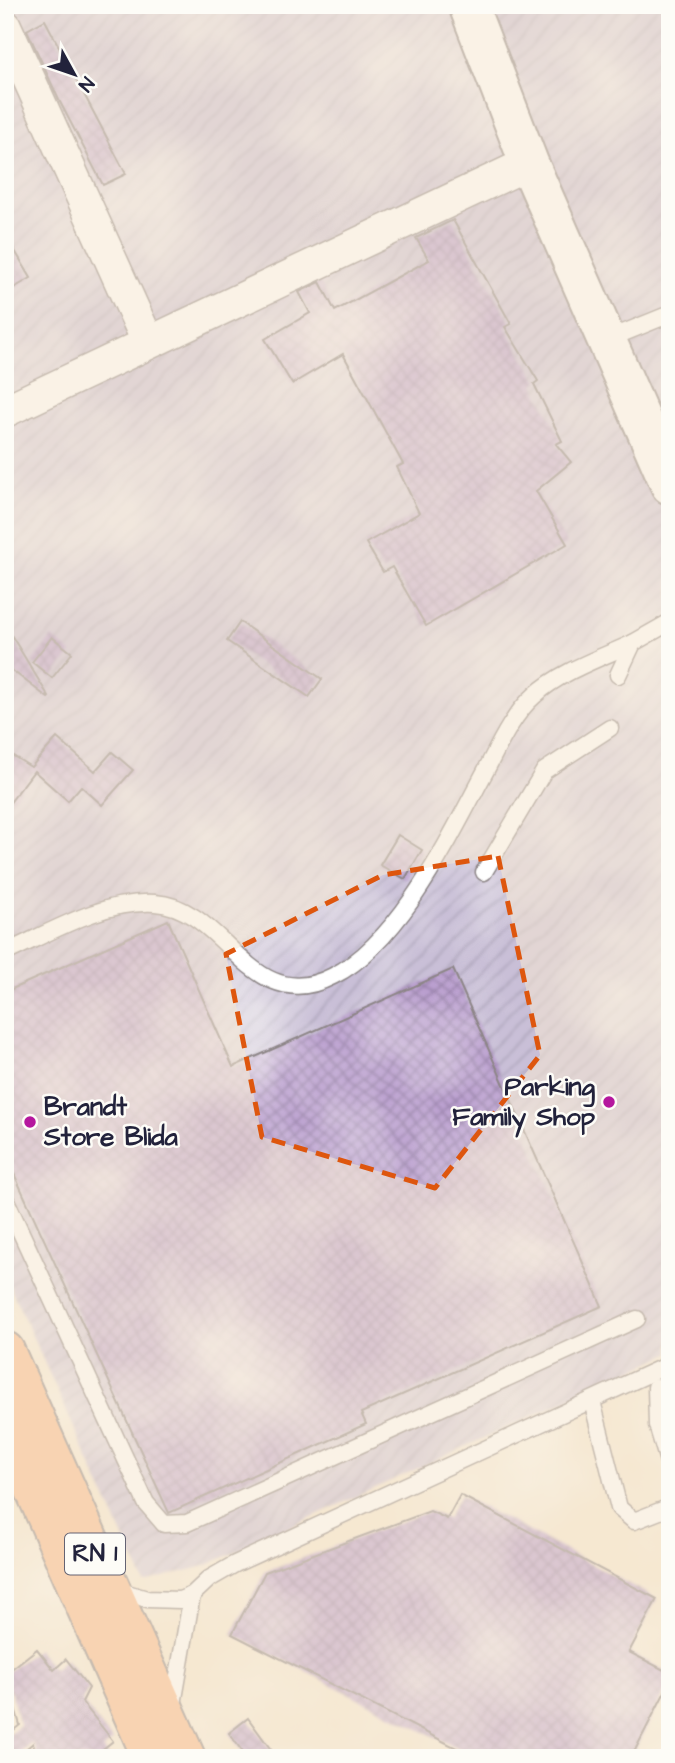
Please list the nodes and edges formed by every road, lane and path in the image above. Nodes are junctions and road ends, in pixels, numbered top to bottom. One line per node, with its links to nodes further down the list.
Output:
1 (468, 5): 3 (street)
2 (5, 26): 6 (street)
3 (529, 163): 5 (street); 6 (street)
4 (670, 314): 5 (lane)
5 (606, 340): 8 (street)
6 (148, 342): 7 (street)
7 (5, 411)
8 (670, 485)
9 (670, 622): 10 (lane)
10 (633, 643): 11 (lane); 14 (lane)
11 (618, 675)
12 (610, 728): 13 (lane)
13 (484, 872)
14 (5, 953)
15 (5, 1198): 16 (lane)
16 (637, 1319)
17 (5, 1351): 25 (highway, RN 1)
18 (670, 1364): 19 (lane)
19 (639, 1379): 20 (lane); 21 (lane)
20 (663, 1388): 23 (lane)
21 (592, 1401): 24 (lane); 26 (lane)
22 (5, 1422): 28 (highway, RN 1)
23 (670, 1468)
24 (670, 1507)
25 (110, 1588): 26 (lane); 27 (highway, RN 1)
26 (192, 1595): 27 (lane)
27 (170, 1723): 29 (highway, RN 1)
28 (152, 1758)
29 (186, 1758)

